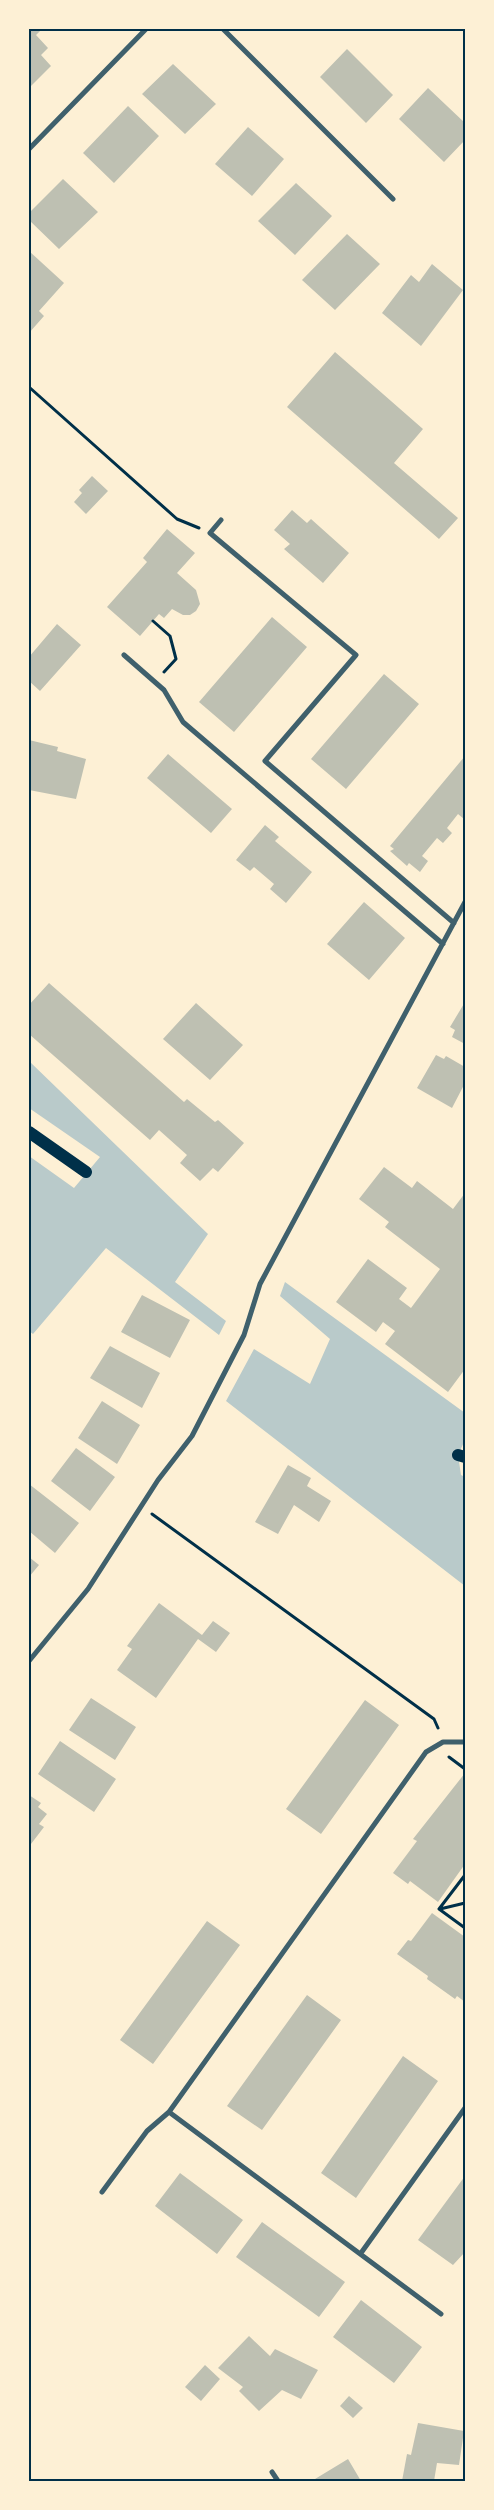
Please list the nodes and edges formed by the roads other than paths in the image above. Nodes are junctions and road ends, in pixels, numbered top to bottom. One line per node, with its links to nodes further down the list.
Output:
1 (146, 29): 3 (street)
2 (223, 29): 4 (street)
3 (29, 149)
4 (393, 199)
5 (221, 520): 8 (street)
6 (124, 655): 9 (street)
7 (465, 902): 8 (street)
8 (454, 923): 9 (street)
9 (443, 944): 12 (street)
10 (29, 1132): 11 (main road)
11 (86, 1172)
12 (29, 1661)
13 (465, 1742): 15 (street)
14 (465, 2108): 17 (street)
15 (168, 2112): 16 (street); 17 (street)
16 (102, 2192)
17 (361, 2253): 18 (street)
18 (441, 2314)
19 (272, 2472): 20 (street)
20 (278, 2481)

